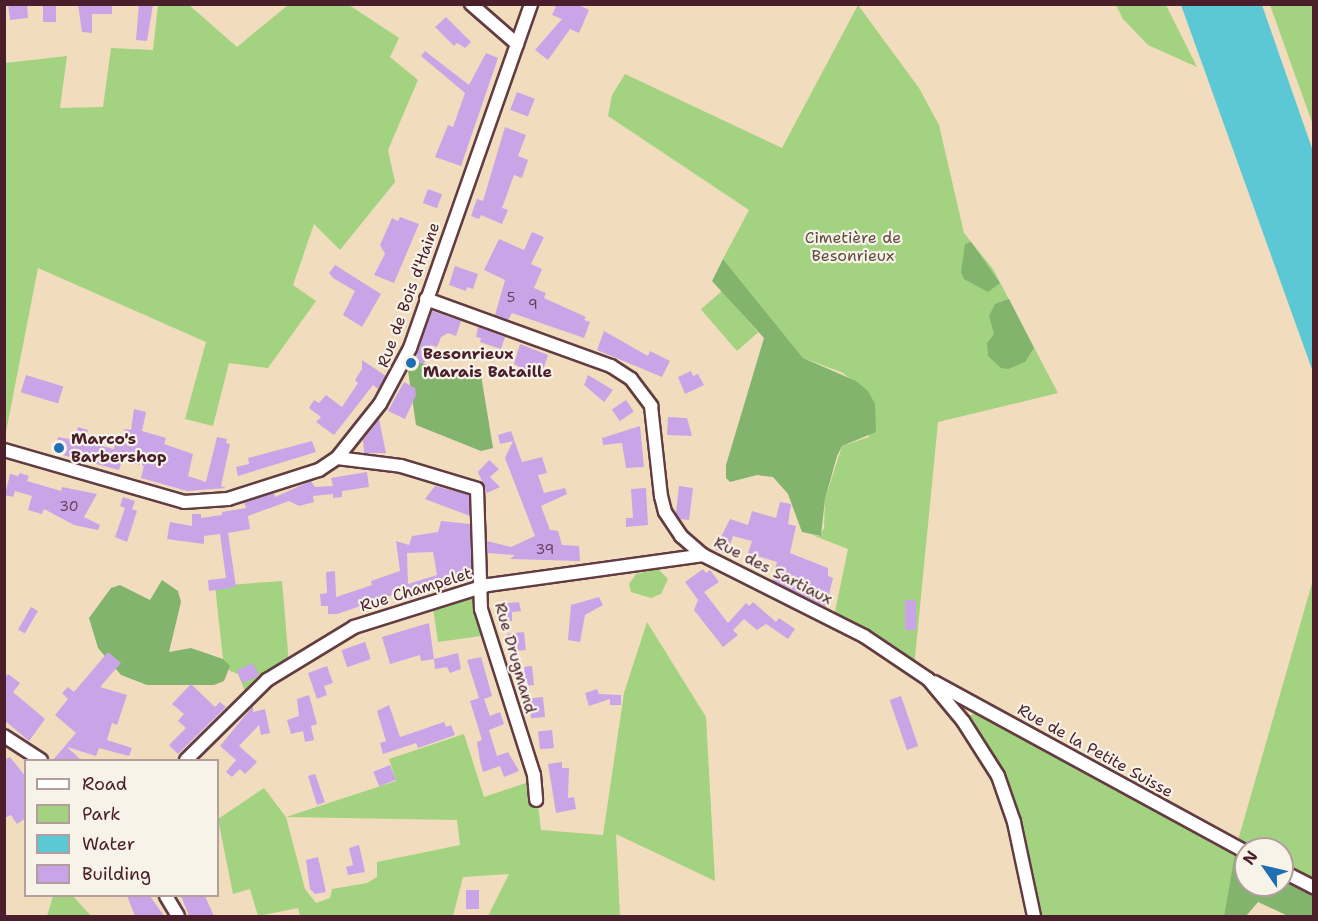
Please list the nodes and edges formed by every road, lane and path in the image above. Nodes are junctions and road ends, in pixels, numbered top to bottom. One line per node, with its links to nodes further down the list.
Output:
1 (471, 4): 3 (street)
2 (531, 4): 3 (street, Rue de Bois d'Haine)
3 (517, 44): 4 (street, Rue de Bois d'Haine)
4 (426, 299): 6 (street, Rue de Bois d'Haine); 7 (street, Rue des Sartiaux)
5 (4, 450): 6 (street, Rue de Bois d'Haine)
6 (337, 458): 8 (street, Rue Drugmand)
7 (703, 555): 8 (street, Rue Champelet); 9 (street, Rue des Sartiaux)
8 (479, 587): 12 (street, Rue Champelet); 13 (street, Rue Drugmand)
9 (928, 679): 14 (street, Rue de la Petite Suisse); 19 (street, Rue des Sartiaux)
10 (4, 736): 11 (street)
11 (39, 759)
12 (187, 759)
13 (536, 800)
14 (1234, 845)
15 (1294, 877): 16 (street)
16 (1314, 887)
17 (167, 897): 18 (street)
18 (178, 916)
19 (1034, 916)

